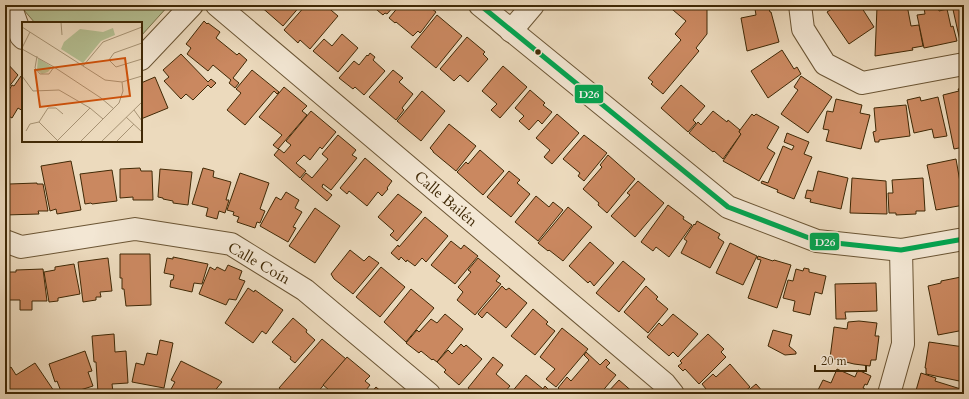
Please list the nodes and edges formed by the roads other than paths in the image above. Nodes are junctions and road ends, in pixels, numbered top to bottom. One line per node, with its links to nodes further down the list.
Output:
1 (10, 5): 8 (street)
2 (192, 5): 9 (street)
3 (217, 5): 15 (street, Calle Bailén)
4 (480, 5): 7 (street)
5 (533, 5): 7 (street)
6 (800, 5): 10 (street)
7 (511, 31): 13 (street)
8 (22, 37)
9 (142, 58)
10 (964, 64)
11 (964, 239): 13 (street)
12 (5, 241): 14 (street, Calle Coín)
13 (902, 250): 16 (street)
14 (428, 394)
15 (673, 394)
16 (889, 394)

